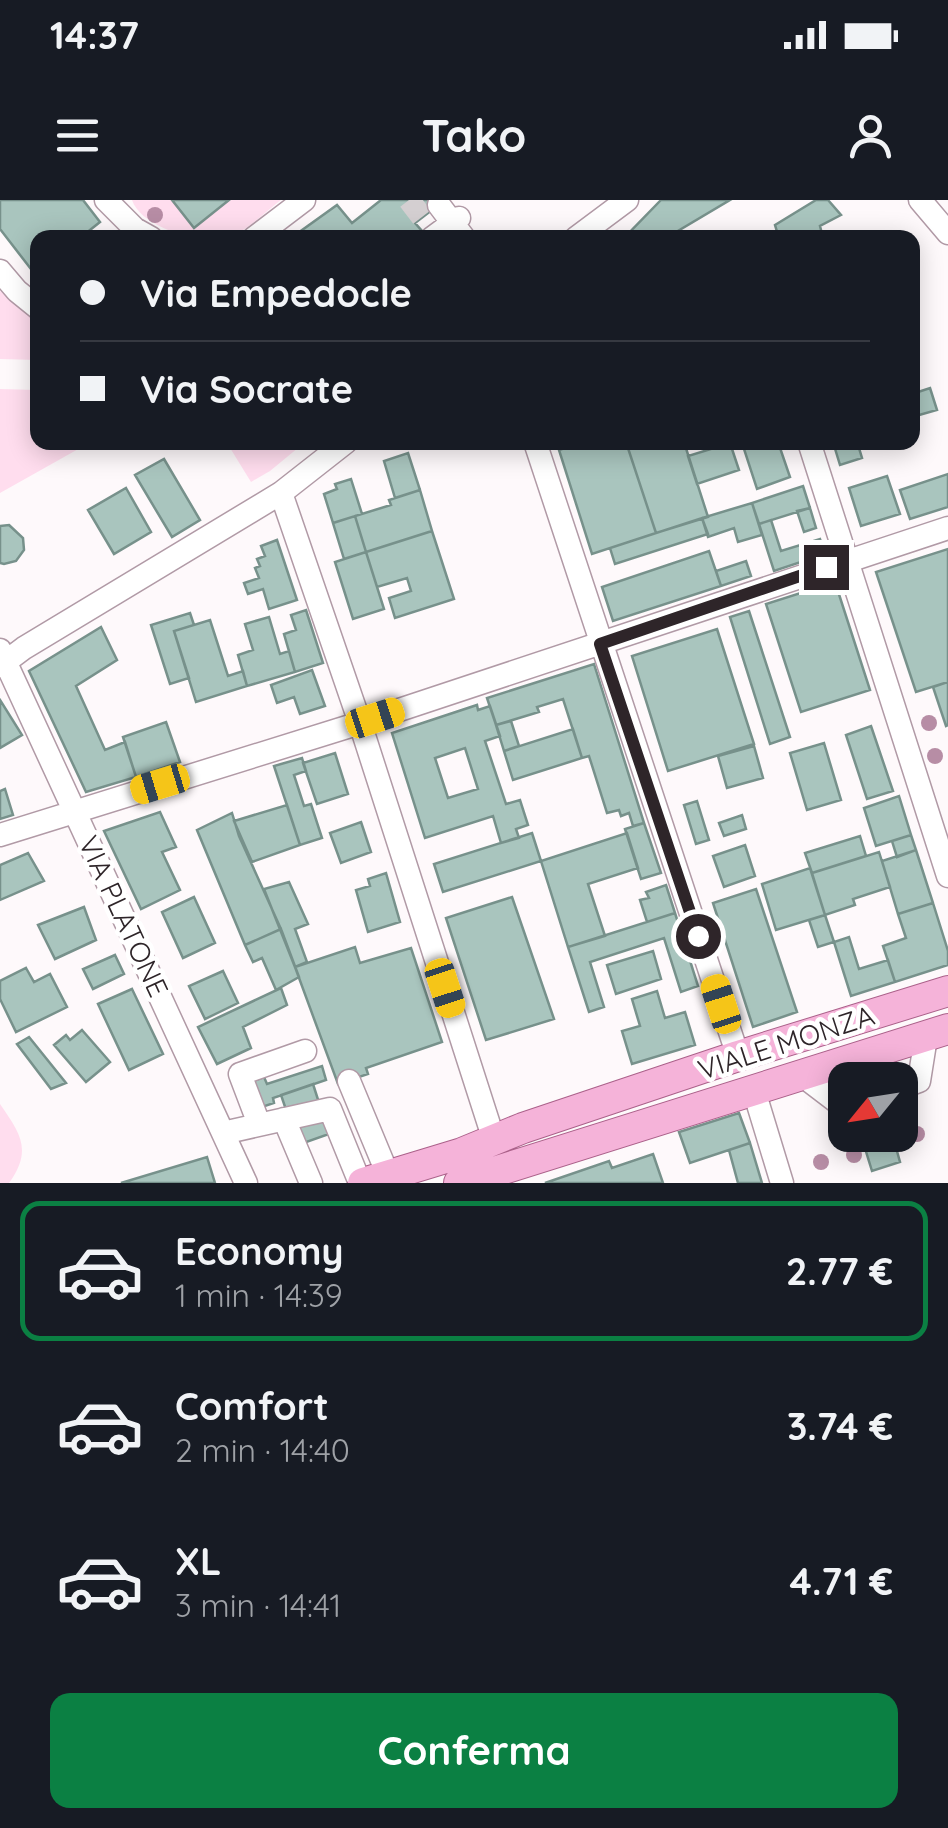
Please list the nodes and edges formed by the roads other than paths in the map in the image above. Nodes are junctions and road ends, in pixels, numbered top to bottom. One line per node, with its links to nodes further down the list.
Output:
1 (106, 200): 5 (street)
2 (304, 200): 6 (street)
3 (627, 200): 7 (street)
4 (920, 200): 8 (street)
5 (138, 230)
6 (265, 230)
7 (587, 230)
8 (948, 232)
9 (0, 271): 10 (street)
10 (30, 302)
11 (336, 450): 14 (street)
12 (538, 450): 17 (street)
13 (812, 450): 16 (street)
14 (281, 493): 18 (street); 19 (street)
15 (948, 528): 16 (street)
16 (847, 560): 17 (street); 22 (street)
17 (600, 644): 19 (street); 26 (street)
18 (2, 659): 20 (street, VIA PLATONE)
19 (360, 723): 20 (street); 37 (street)
20 (76, 810): 21 (street); 36 (street, VIA PLATONE)
21 (0, 836)
22 (948, 876)
23 (948, 991): 26 (main road, VIALE MONZA)
24 (937, 1033): 27 (main road, VIALE MONZA); 29 (street, VIALE MONZA)
25 (305, 1051): 34 (street)
26 (738, 1056): 31 (main road, VIALE MONZA)
27 (802, 1076): 30 (main road, VIALE MONZA); 32 (street, VIALE MONZA)
28 (349, 1081): 39 (street)
29 (918, 1083)
30 (754, 1090): 35 (main road, VIALE MONZA); 43 (street)
31 (624, 1094): 35 (street); 37 (main road, VIALE MONZA)
32 (828, 1095)
33 (284, 1119): 34 (street); 39 (street); 41 (street)
34 (259, 1124): 36 (street)
35 (636, 1126): 38 (main road, VIALE MONZA)
36 (223, 1132): 40 (street, VIA PLATONE)
37 (494, 1140): 38 (main road); 39 (main road, VIALE MONZA)
38 (496, 1177): 42 (main road, VIALE MONZA)
39 (370, 1180)
40 (246, 1183)
41 (312, 1183)
42 (460, 1183)
43 (782, 1183)

